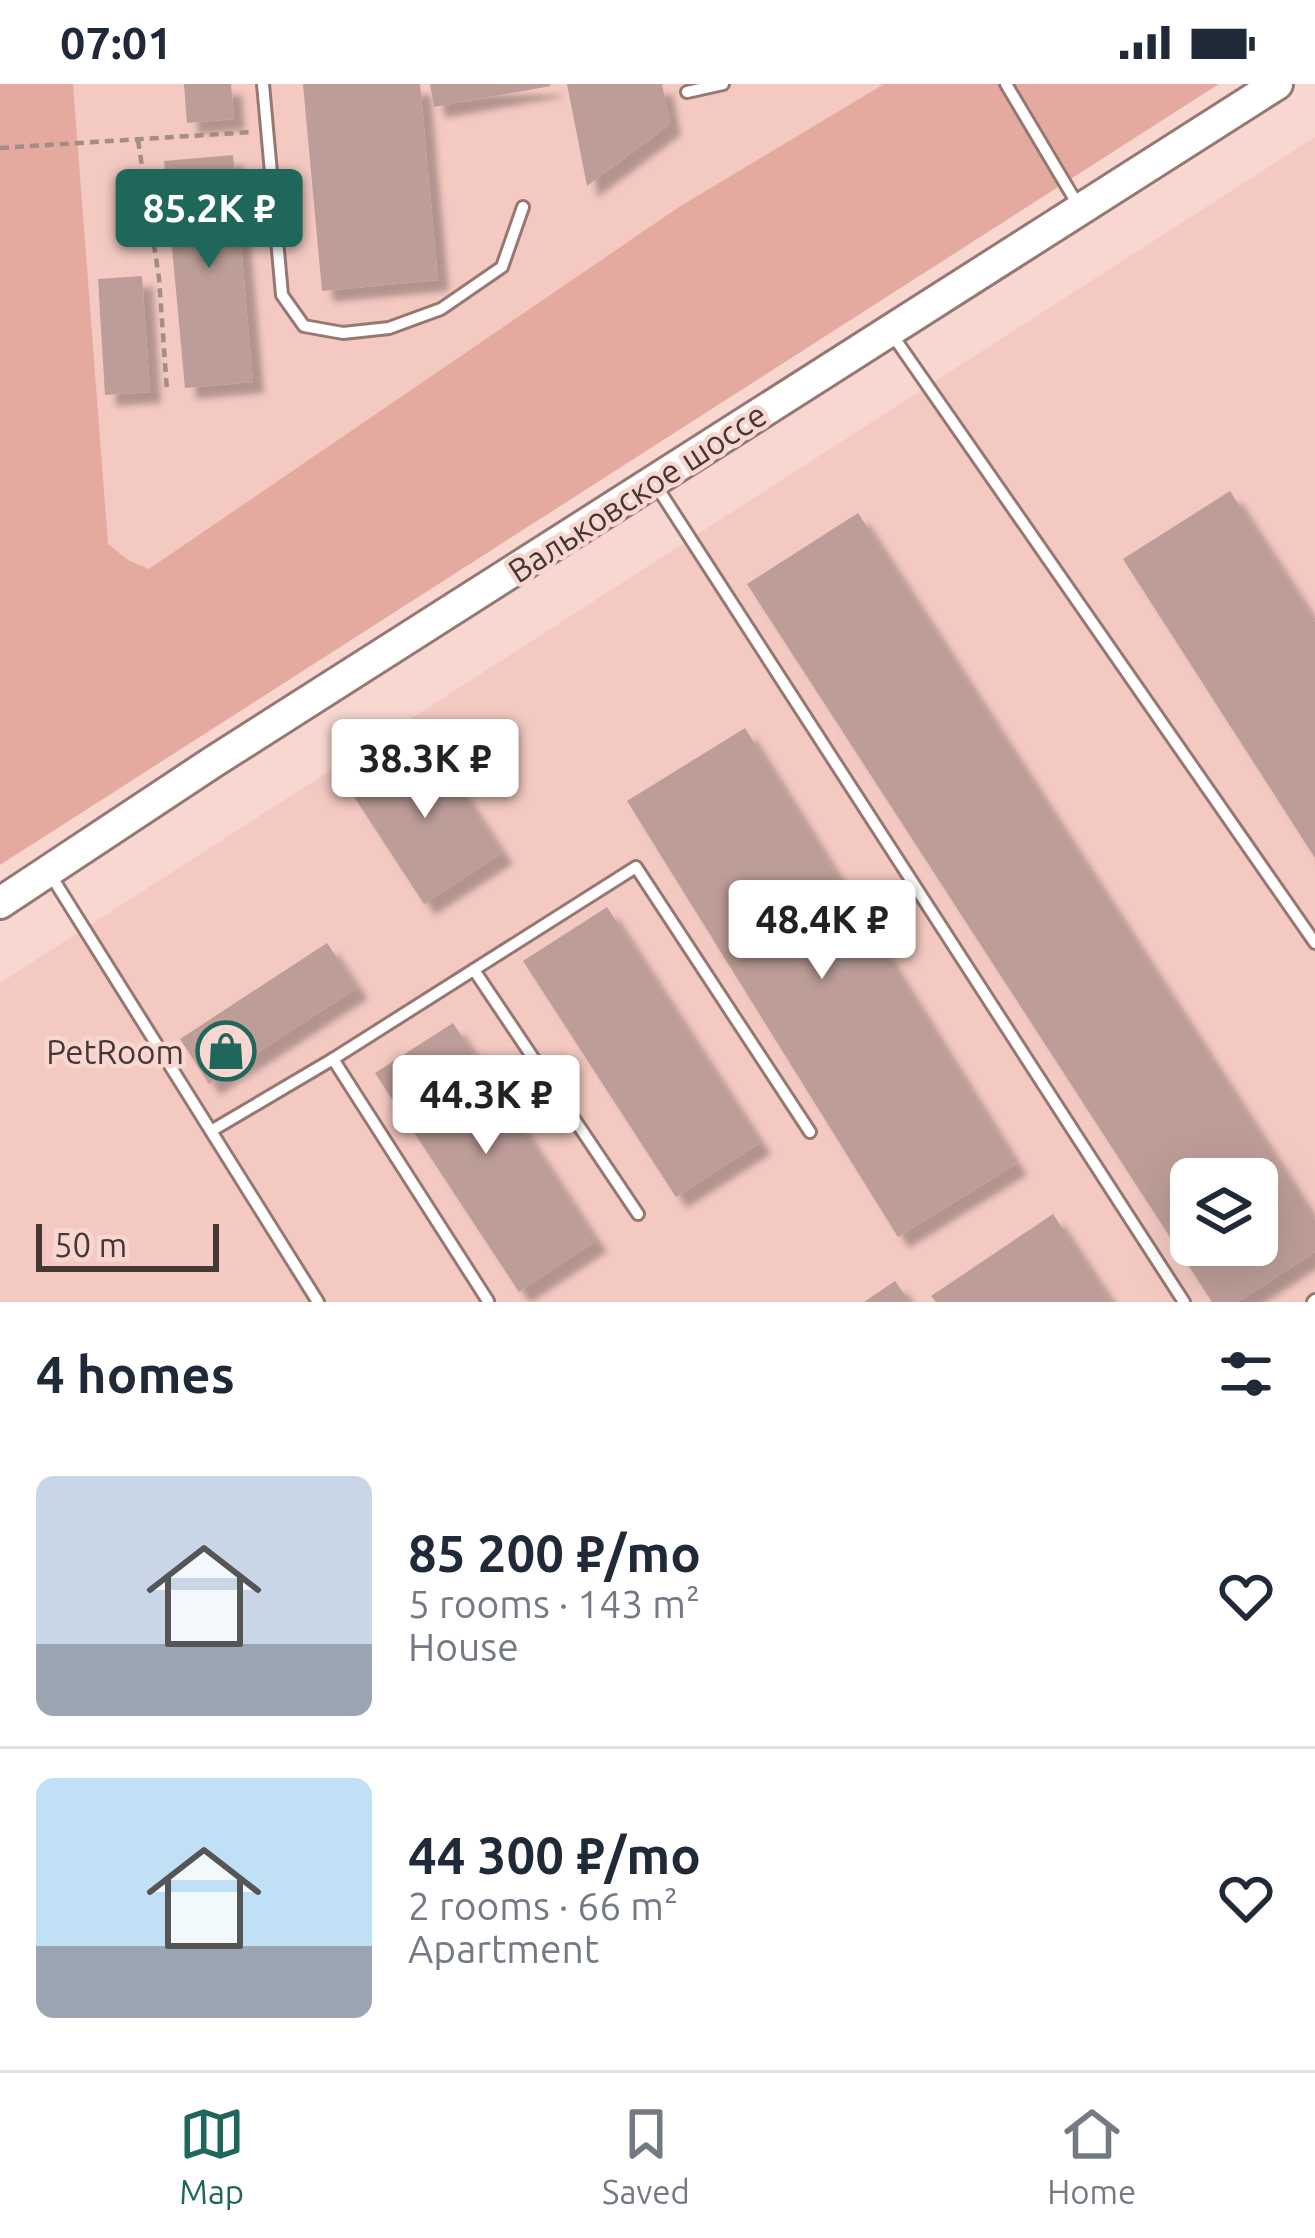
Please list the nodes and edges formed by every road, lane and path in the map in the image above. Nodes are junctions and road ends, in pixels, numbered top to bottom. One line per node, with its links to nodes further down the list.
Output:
1 (262, 84): 6 (lane)
2 (723, 84): 5 (lane)
3 (1006, 84): 10 (lane)
4 (1276, 84): 10 (main road, Вальковское шоссе)
5 (687, 92)
6 (268, 131): 7 (path); 9 (lane)
7 (138, 140): 8 (path); 12 (path)
8 (0, 148)
9 (523, 206)
10 (1080, 208): 11 (main road, Вальковское шоссе)
11 (889, 331): 13 (main road, Вальковское шоссе); 16 (lane)
12 (167, 391)
13 (653, 481): 14 (main road, Вальковское шоссе); 24 (lane)
14 (48, 872): 15 (main road, Вальковское шоссе); 19 (lane)
15 (0, 903)
16 (1315, 943)
17 (474, 970): 18 (lane); 20 (lane); 21 (lane)
18 (332, 1059): 19 (lane); 22 (lane)
19 (211, 1131): 23 (lane)
20 (810, 1132)
21 (638, 1214)
22 (488, 1301)
23 (318, 1302)
24 (1184, 1302)

